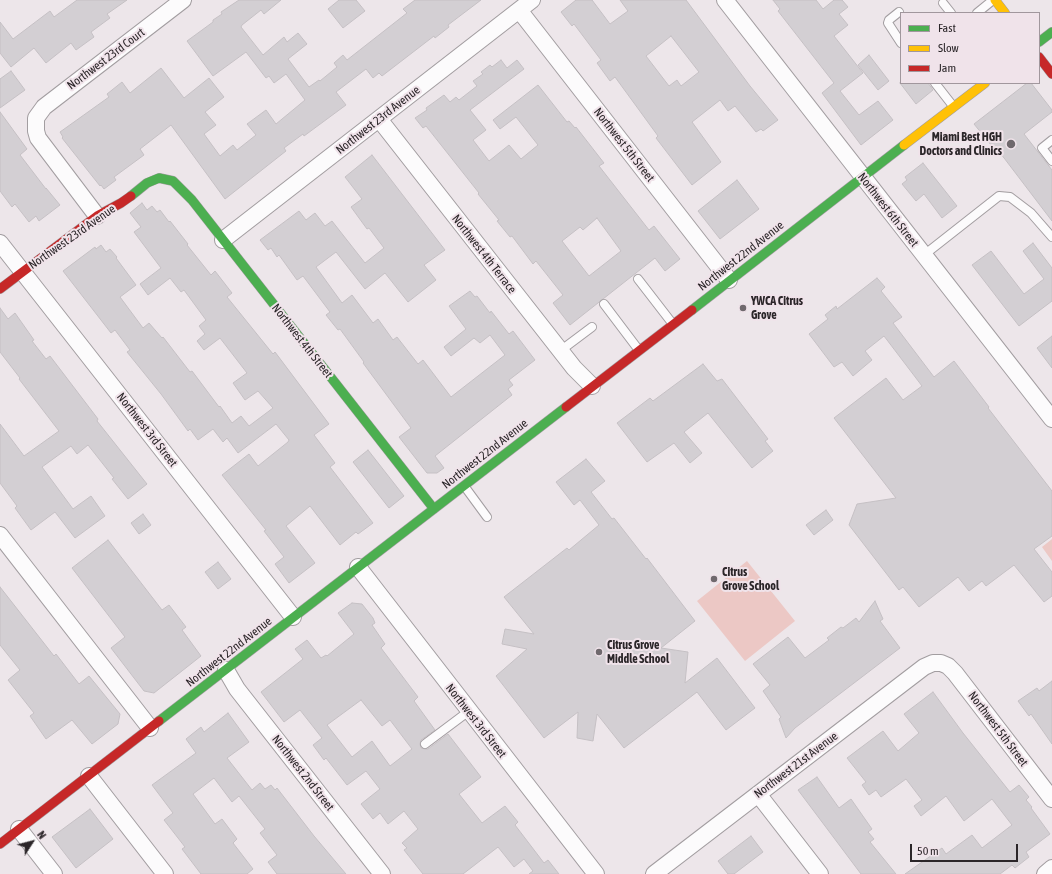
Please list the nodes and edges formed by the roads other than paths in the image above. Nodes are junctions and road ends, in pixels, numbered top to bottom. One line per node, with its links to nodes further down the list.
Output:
1 (183, 0): 24 (street, Northwest 23rd Court)
2 (532, 0): 6 (street, Northwest 23rd Avenue)
3 (725, 0): 22 (street, Northwest 6th Street)
4 (994, 0): 9 (lane); 10 (main road)
5 (943, 3): 8 (lane)
6 (519, 10): 19 (street, Northwest 23rd Avenue); 31 (street, Northwest 5th Street)
7 (899, 12): 12 (lane)
8 (950, 12)
9 (978, 12)
10 (1004, 12)
11 (1052, 32): 13 (main road)
12 (900, 41)
13 (1040, 41)
14 (1040, 58): 15 (main road)
15 (1052, 74)
16 (936, 84): 18 (lane)
17 (984, 84): 18 (main road, Northwest 22nd Avenue)
18 (954, 107): 22 (main road, Northwest 22nd Avenue)
19 (379, 119): 26 (street, Northwest 23rd Avenue); 37 (street, Northwest 4th Terrace)
20 (1052, 140): 21 (lane)
21 (1052, 161)
22 (862, 177): 28 (street, Northwest 6th Street); 31 (main road, Northwest 22nd Avenue)
23 (166, 178): 24 (main road, Northwest 23rd Avenue); 26 (main road, Northwest 4th Street)
24 (97, 216): 29 (main road, Northwest 23rd Avenue)
25 (1052, 237): 28 (lane)
26 (223, 240): 41 (main road, Northwest 4th Street)
27 (0, 243): 29 (street, Northwest 3rd Street)
28 (924, 255): 39 (street, Northwest 6th Street)
29 (23, 272): 32 (main road, Northwest 23rd Avenue); 45 (street, Northwest 3rd Street)
30 (638, 279): 34 (lane)
31 (729, 280): 34 (main road, Northwest 22nd Avenue)
32 (0, 289)
33 (604, 304): 36 (lane)
34 (672, 323): 36 (main road, Northwest 22nd Avenue)
35 (592, 327): 37 (lane)
36 (639, 349): 38 (main road, Northwest 22nd Avenue)
37 (560, 351): 38 (street, Northwest 4th Terrace)
38 (592, 386): 40 (main road, Northwest 22nd Avenue)
39 (1052, 419)
40 (464, 485): 41 (main road, Northwest 22nd Avenue); 42 (lane)
41 (434, 508): 44 (main road, Northwest 22nd Avenue)
42 (487, 517)
43 (0, 535): 49 (street)
44 (358, 567): 45 (main road, Northwest 22nd Avenue); 48 (street, Northwest 3rd Street)
45 (293, 617): 47 (main road, Northwest 22nd Avenue)
46 (941, 663): 52 (street, Northwest 21st Avenue); 53 (street, Northwest 5th Street)
47 (226, 670): 49 (main road, Northwest 22nd Avenue); 59 (street, Northwest 2nd Street)
48 (469, 711): 50 (lane); 60 (street, Northwest 3rd Street)
49 (150, 728): 51 (main road, Northwest 22nd Avenue)
50 (425, 744)
51 (89, 776): 54 (main road, Northwest 22nd Avenue); 58 (street)
52 (758, 794): 61 (street, Northwest 21st Avenue); 62 (street)
53 (1052, 799)
54 (19, 829): 55 (main road, Northwest 22nd Avenue); 57 (street)
55 (0, 844)
56 (1052, 868): 63 (street)
57 (54, 874)
58 (165, 874)
59 (382, 874)
60 (596, 874)
61 (654, 874)
62 (820, 874)
63 (1045, 874)

